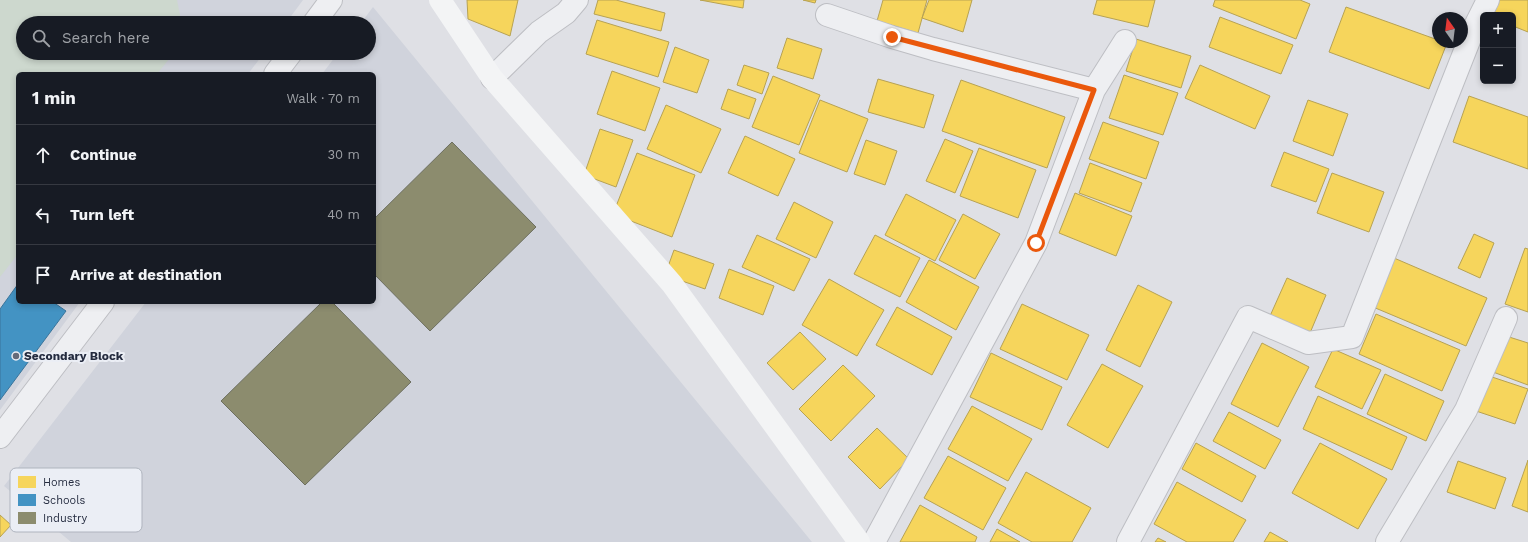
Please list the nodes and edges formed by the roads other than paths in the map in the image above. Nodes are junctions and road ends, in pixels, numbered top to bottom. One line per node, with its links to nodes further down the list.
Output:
1 (331, 0): 5 (street)
2 (440, 0): 10 (street)
3 (577, 0): 10 (street)
4 (1488, 0): 17 (street)
5 (319, 16)
6 (827, 16): 11 (street)
7 (1125, 41): 11 (street)
8 (286, 60): 9 (street)
9 (277, 72)
10 (492, 78): 15 (street)
11 (1094, 90): 16 (street)
12 (101, 304): 14 (street)
13 (1506, 318): 18 (street)
14 (0, 438)
15 (859, 542)
16 (874, 542)
17 (1128, 542)
18 (1387, 542)

